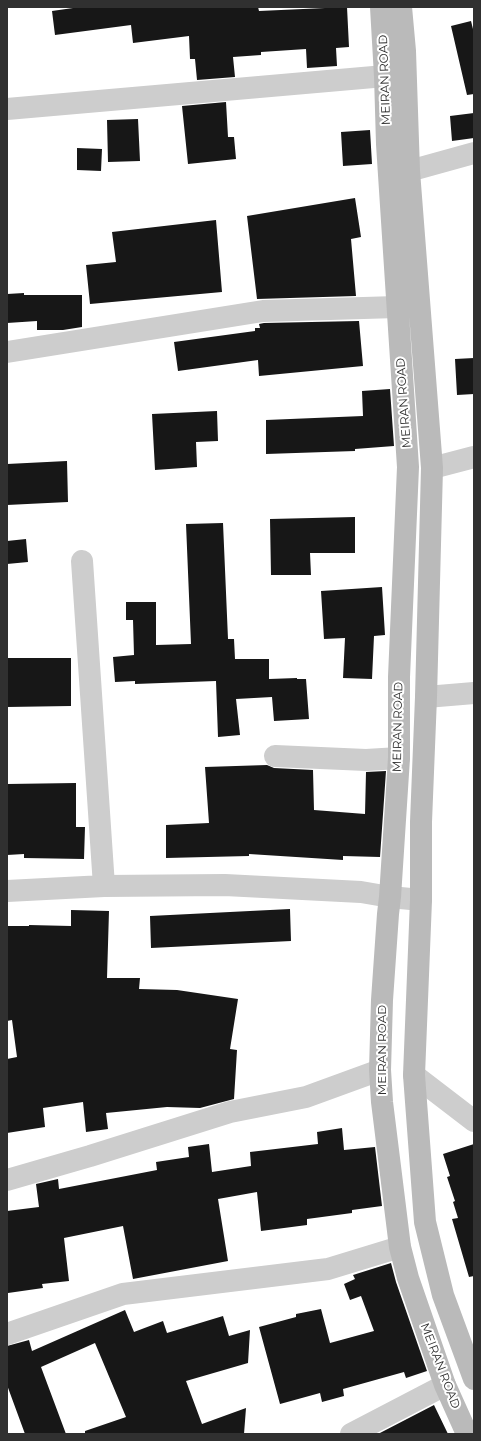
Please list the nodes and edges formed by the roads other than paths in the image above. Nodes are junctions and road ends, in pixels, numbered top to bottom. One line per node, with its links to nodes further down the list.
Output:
1 (381, 7): 3 (main road, MEIRAN ROAD)
2 (401, 7): 6 (main road, MEIRAN ROAD)
3 (385, 76): 4 (street); 7 (main road, MEIRAN ROAD)
4 (7, 109)
5 (474, 153): 6 (street)
6 (409, 171): 10 (main road, MEIRAN ROAD)
7 (397, 307): 8 (street); 15 (main road, MEIRAN ROAD)
8 (7, 352)
9 (474, 457): 10 (street)
10 (432, 468): 13 (main road, MEIRAN ROAD)
11 (82, 561): 16 (street)
12 (474, 693): 13 (street)
13 (426, 697): 19 (main road, MEIRAN ROAD)
14 (275, 756): 15 (street)
15 (399, 758): 18 (main road, MEIRAN ROAD)
16 (104, 886): 17 (street); 18 (street)
17 (7, 890)
18 (390, 897): 19 (street); 20 (main road, MEIRAN ROAD)
19 (421, 900): 21 (main road, MEIRAN ROAD)
20 (380, 1070): 23 (street); 24 (main road, MEIRAN ROAD)
21 (414, 1075): 22 (street); 26 (main road, MEIRAN ROAD)
22 (474, 1121)
23 (7, 1180)
24 (400, 1247): 25 (street); 27 (main road, MEIRAN ROAD)
25 (7, 1334)
26 (474, 1379)
27 (445, 1385): 28 (street); 29 (main road, MEIRAN ROAD)
28 (351, 1434)
29 (467, 1434)

